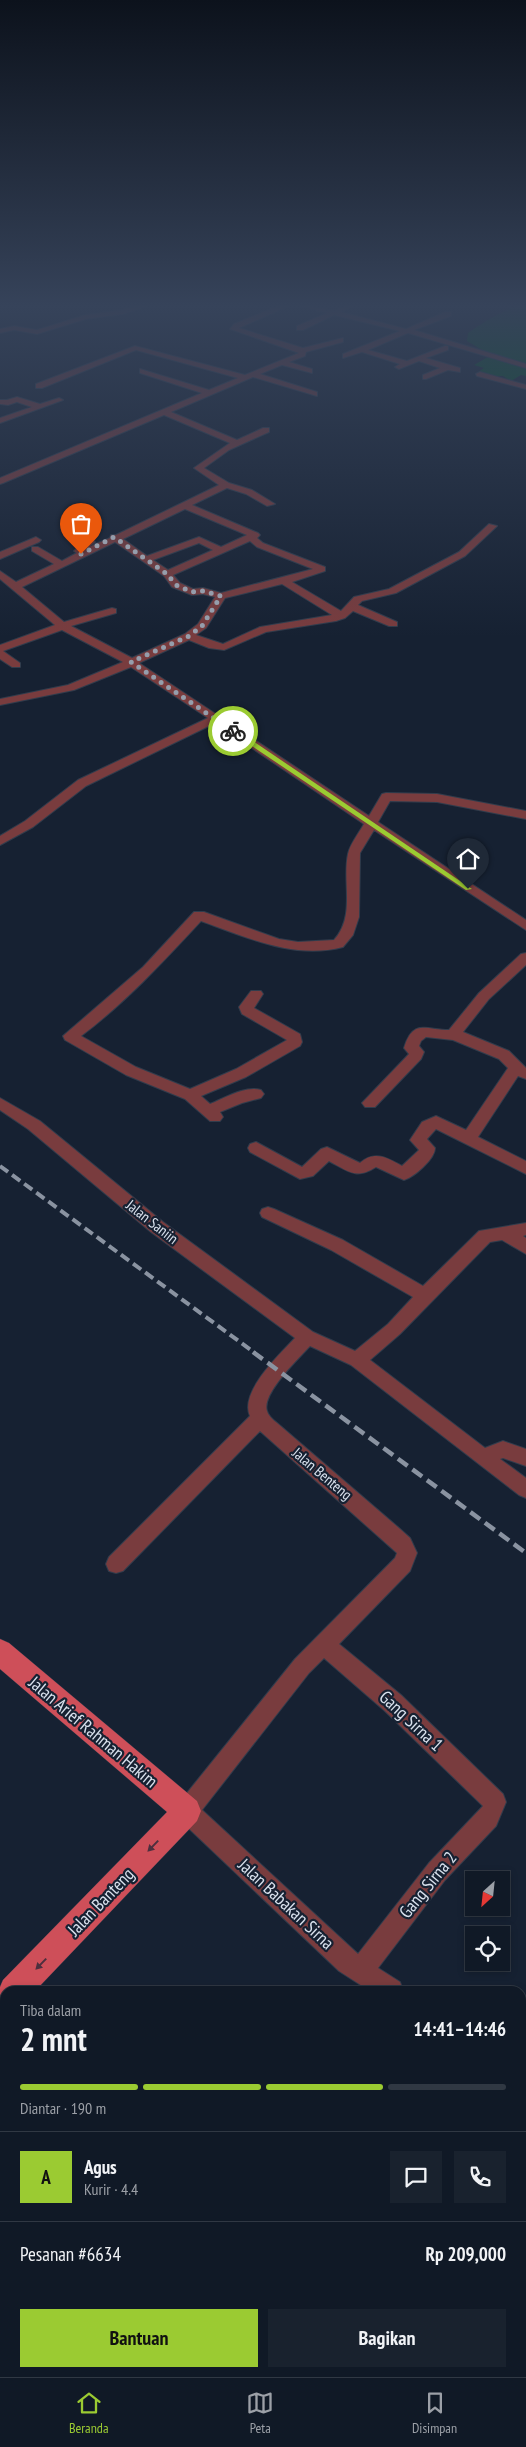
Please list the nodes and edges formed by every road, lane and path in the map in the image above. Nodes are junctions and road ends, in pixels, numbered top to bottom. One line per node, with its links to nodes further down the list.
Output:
1 (19, 415): 4 (street)
2 (161, 415): 7 (street)
3 (171, 415): 6 (street)
4 (0, 422)
5 (266, 430): 6 (street)
6 (237, 443): 8 (street)
7 (0, 481)
8 (226, 485): 9 (street); 10 (street)
9 (270, 504)
10 (184, 505): 13 (street); 14 (street)
11 (492, 526): 24 (street)
12 (74, 534): 18 (street)
13 (114, 537): 17 (street); 22 (street)
14 (250, 537): 15 (street); 21 (street)
15 (222, 551): 17 (street); 20 (street)
16 (0, 556): 18 (street)
17 (147, 558): 20 (street)
18 (59, 563): 22 (street)
19 (0, 574): 22 (street)
20 (167, 574): 23 (street)
21 (284, 581): 23 (street); 26 (street)
22 (14, 586): 28 (street)
23 (221, 596): 29 (street)
24 (350, 606): 26 (street); 27 (street)
25 (112, 610): 28 (street)
26 (341, 616): 29 (street)
27 (393, 624)
28 (63, 626): 30 (street); 32 (street)
29 (189, 636): 32 (street)
30 (0, 649)
31 (0, 654): 33 (street)
32 (131, 662): 34 (street); 35 (street)
33 (16, 666)
34 (0, 702)
35 (215, 719): 37 (street); 38 (street)
36 (526, 815): 37 (street)
37 (371, 822): 39 (street); 44 (street)
38 (0, 841)
39 (526, 926)
40 (526, 957): 42 (street)
41 (256, 994): 44 (street)
42 (456, 1035): 43 (street); 47 (street)
43 (521, 1071): 48 (street)
44 (190, 1094): 45 (street)
45 (256, 1094)
46 (0, 1103): 56 (street, Jalan Saniin)
47 (370, 1103)
48 (469, 1138): 49 (street); 50 (street)
49 (256, 1148)
50 (526, 1168)
51 (268, 1213): 55 (street)
52 (526, 1229): 53 (street)
53 (504, 1232): 54 (street); 55 (street)
54 (526, 1247)
55 (425, 1295): 57 (street)
56 (307, 1337): 57 (street); 58 (street)
57 (357, 1360): 59 (street)
58 (260, 1418): 62 (street); 63 (street, Jalan Benteng)
59 (483, 1458): 60 (street); 61 (street)
60 (526, 1458)
61 (526, 1489)
62 (116, 1564)
63 (323, 1644): 65 (street, Gang Sirna 1); 66 (street, Jalan Benteng)
64 (0, 1652): 66 (main road, Jalan Arief Rahman Hakim)
65 (495, 1802): 67 (street, Gang Sirna 2)
66 (187, 1811): 67 (street, Jalan Babakan Sirna); 68 (main road, Jalan Banteng, one-way to 68)
67 (361, 1970): 69 (street, Jalan Babakan Sirna)
68 (19, 1986)
69 (384, 1986)

